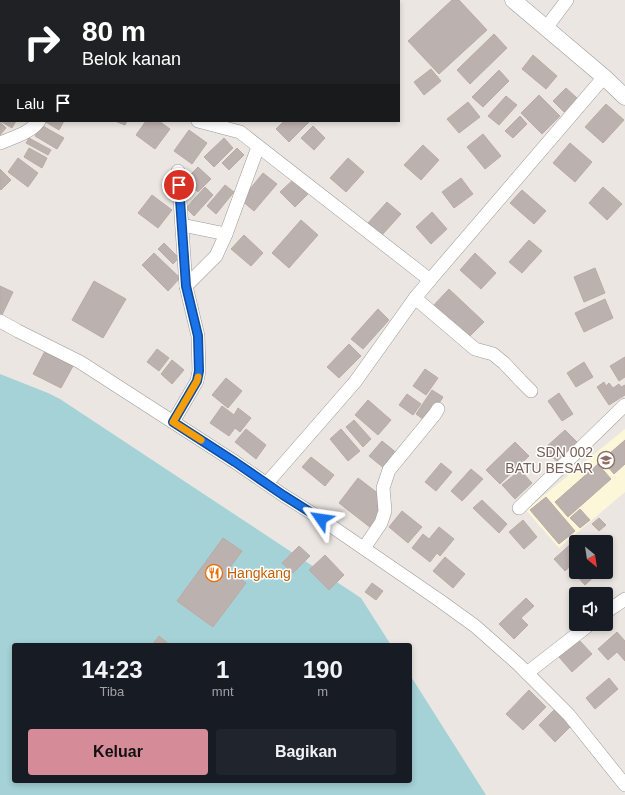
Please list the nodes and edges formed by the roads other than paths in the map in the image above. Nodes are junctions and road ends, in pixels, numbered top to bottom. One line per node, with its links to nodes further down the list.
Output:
1 (513, 0): 3 (street)
2 (566, 0): 3 (street)
3 (546, 28): 4 (street)
4 (604, 77): 5 (street); 13 (street)
5 (625, 97)
6 (38, 122): 8 (street)
7 (202, 122): 9 (street)
8 (0, 143)
9 (258, 146): 12 (street); 13 (street)
10 (178, 171): 11 (street)
11 (182, 225): 12 (street); 14 (street)
12 (226, 234): 14 (street)
13 (430, 280): 15 (street)
14 (186, 286): 20 (street)
15 (415, 298): 17 (street); 21 (street)
16 (0, 321): 20 (street)
17 (531, 391)
18 (625, 405): 22 (street)
19 (438, 409): 23 (street)
20 (173, 422): 21 (street)
21 (267, 483): 23 (street)
22 (519, 508)
23 (364, 548): 27 (street)
24 (625, 599): 25 (street)
25 (613, 607)
26 (581, 631): 27 (street)
27 (527, 673): 28 (street)
28 (625, 785)

